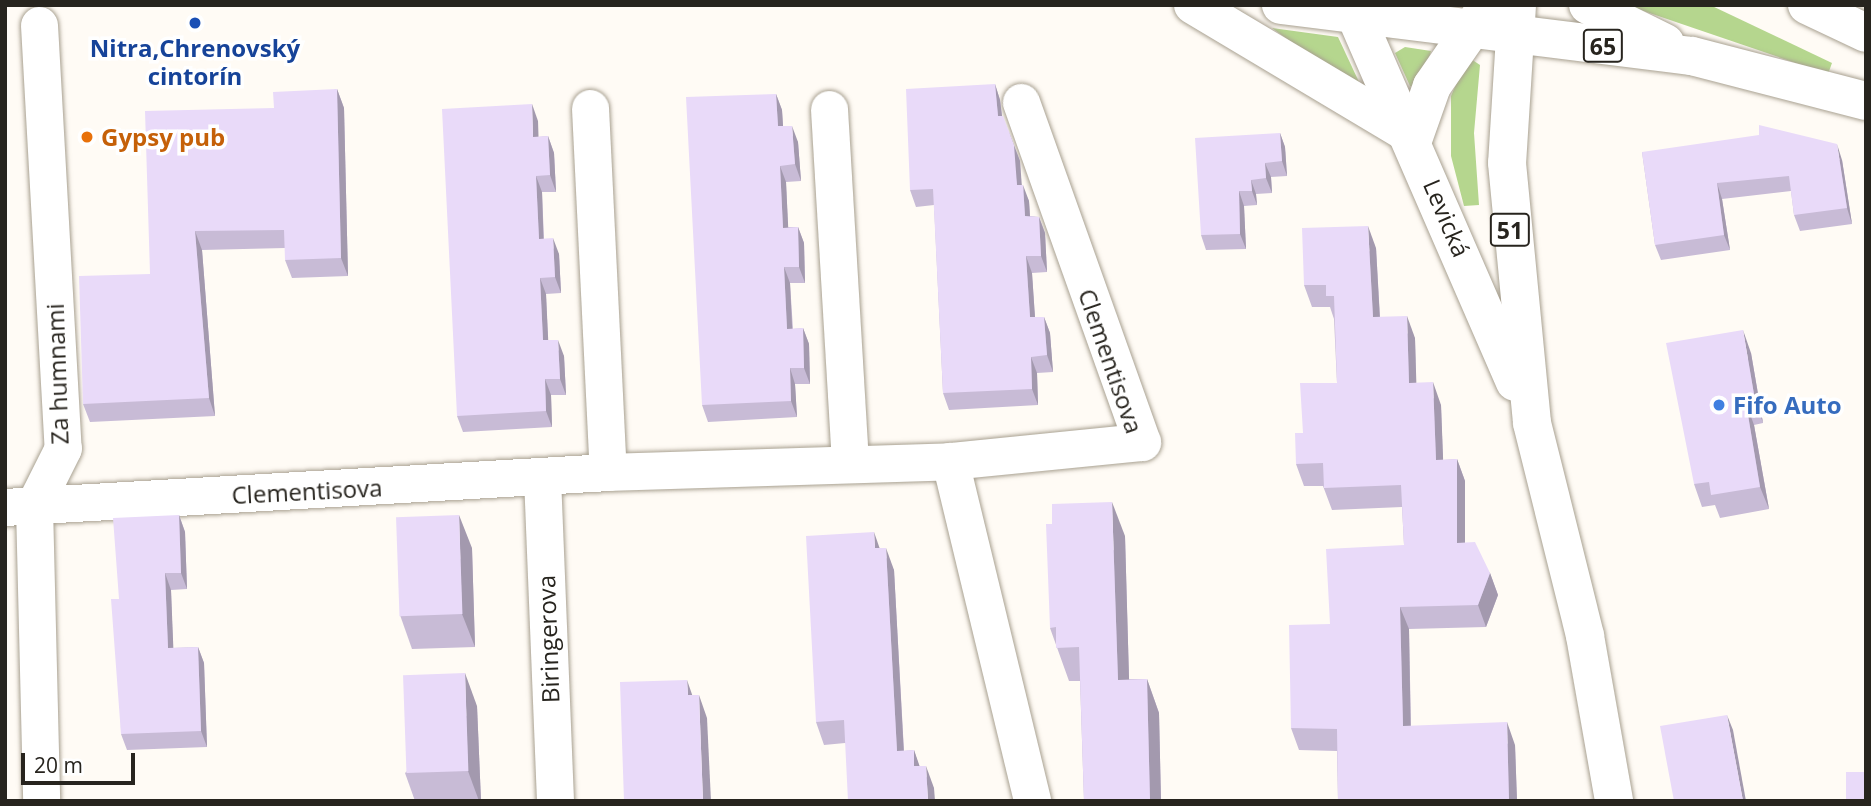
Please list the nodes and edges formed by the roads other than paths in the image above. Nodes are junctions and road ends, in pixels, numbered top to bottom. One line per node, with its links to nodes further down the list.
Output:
1 (1193, 5): 15 (main road)
2 (1282, 5): 5 (main road, 65)
3 (1588, 5): 10 (main road, 65)
4 (1807, 5): 9 (main road)
5 (1354, 10): 6 (main road, 65); 15 (main road, Levická / 51)
6 (1476, 18): 7 (main road, 65); 15 (main road)
7 (1515, 21): 10 (main road, 65); 16 (main road, Levická / 51)
8 (38, 25): 21 (street, Za humnami)
9 (1866, 33)
10 (1692, 56): 11 (main road, 65)
11 (1866, 101)
12 (1021, 102): 17 (street, Clementisova)
13 (590, 108): 19 (street)
14 (829, 109): 18 (street)
15 (1414, 137): 16 (main road, Levická / 51)
16 (1532, 423): 25 (main road, Levická / 51)
17 (950, 461): 18 (street, Clementisova); 24 (street)
18 (850, 463): 19 (street, Clementisova)
19 (608, 472): 20 (street, Clementisova)
20 (542, 477): 21 (street, Clementisova); 23 (street, Biringerova)
21 (19, 507): 22 (street, Za humnami)
22 (41, 801)
23 (555, 801)
24 (1032, 801)
25 (1614, 801)

